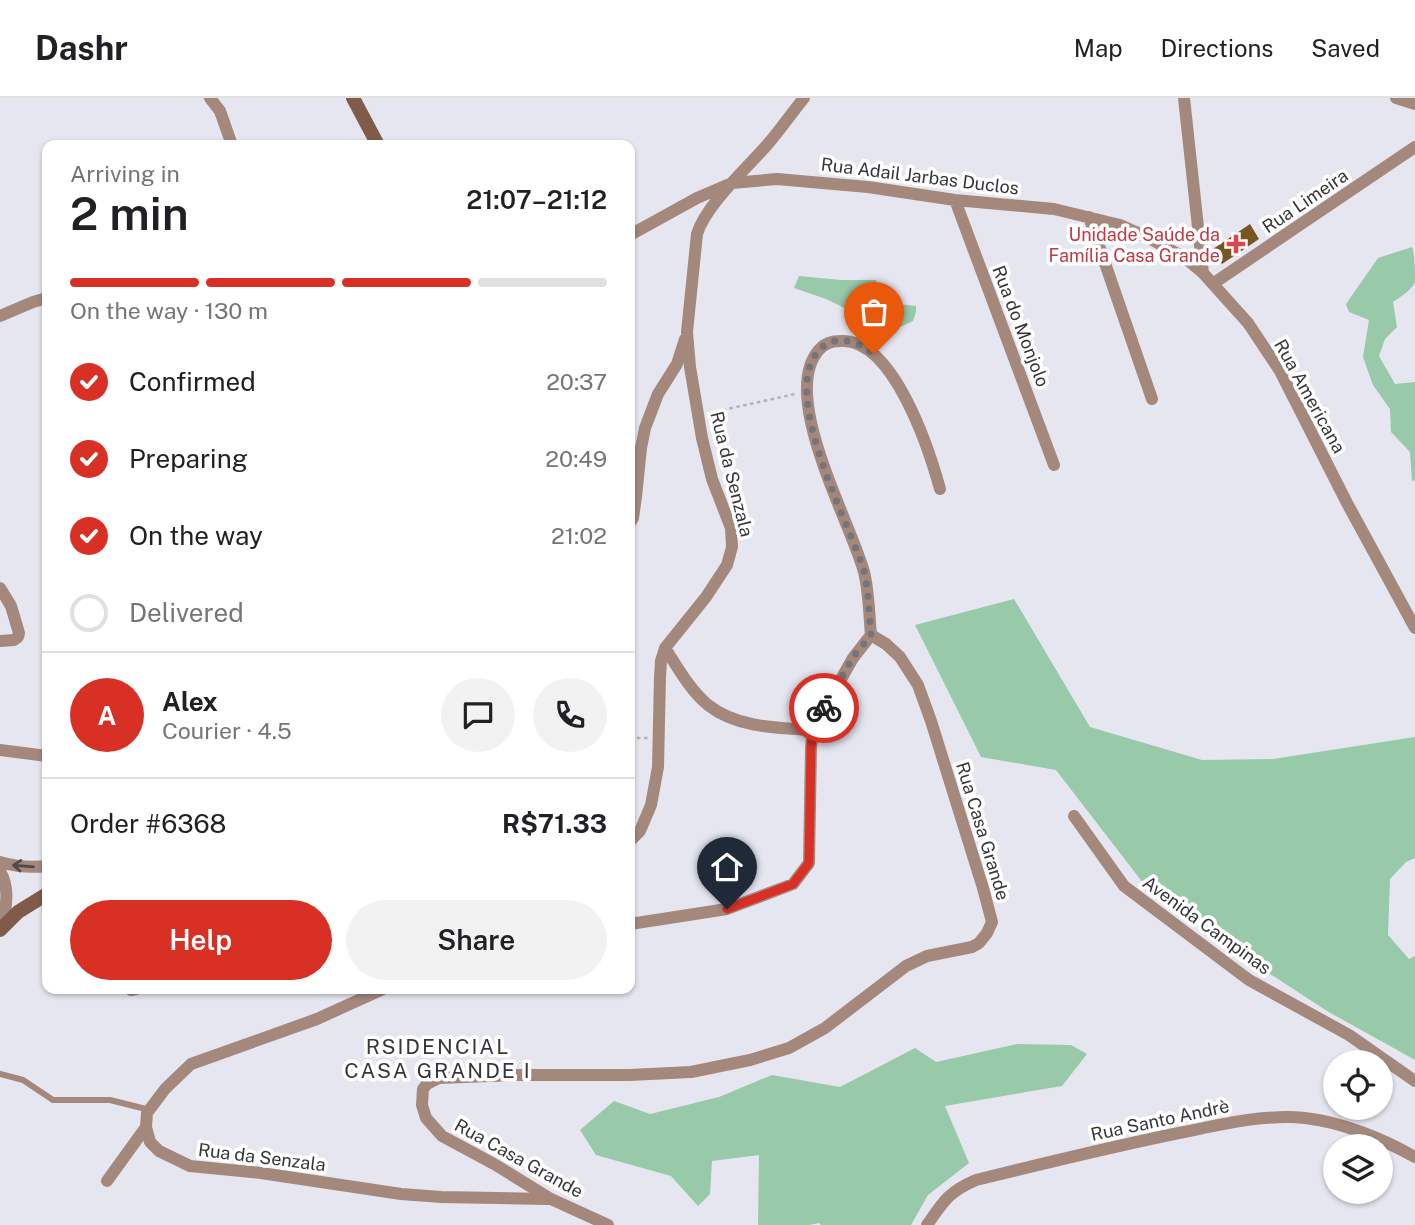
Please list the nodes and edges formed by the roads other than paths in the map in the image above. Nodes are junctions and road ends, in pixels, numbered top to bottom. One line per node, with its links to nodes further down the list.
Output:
1 (210, 98): 9 (street)
2 (353, 98): 10 (main road)
3 (804, 98): 12 (street, Rua da Senzala)
4 (1177, 98): 5 (street)
5 (1184, 98): 6 (street); 16 (street)
6 (1191, 98)
7 (1396, 98): 8 (street)
8 (1415, 104)
9 (230, 140)
10 (375, 140)
11 (1415, 147): 17 (street, Rua Limeira)
12 (732, 183): 13 (street, Rua Adail Jarbas Duclos); 15 (street, Rua Adail Jarbas Duclos); 20 (street, Rua da Senzala)
13 (955, 200): 14 (street, Rua Adail Jarbas Duclos); 22 (street, Rua do Monjolo)
14 (1090, 217): 16 (street, Rua Adail Jarbas Duclos); 21 (street)
15 (635, 233)
16 (1203, 273): 17 (street, Rua Americana)
17 (1214, 284): 26 (street, Rua Americana)
18 (42, 300): 19 (street)
19 (0, 317)
20 (687, 332): 24 (street); 29 (street, Rua da Senzala)
21 (1152, 400)
22 (1054, 465)
23 (940, 489): 27 (street)
24 (635, 505)
25 (0, 588): 28 (street)
26 (1415, 628)
27 (871, 635): 30 (street); 49 (street, Rua Casa Grande)
28 (0, 641)
29 (665, 648): 30 (street); 35 (street)
30 (813, 730): 40 (street)
31 (0, 741): 32 (street)
32 (5, 750): 33 (street)
33 (42, 755)
34 (1074, 816): 44 (street, Avenida Campinas)
35 (635, 836)
36 (0, 862): 37 (street, one-way to 36)
37 (42, 867)
38 (0, 871): 41 (street)
39 (42, 897): 41 (main road)
40 (635, 923)
41 (2, 928)
42 (372, 994): 45 (street)
43 (0, 1074): 45 (lane)
44 (1415, 1081)
45 (150, 1110): 46 (street)
46 (146, 1127): 48 (street); 49 (street, Rua da Senzala)
47 (1415, 1157): 51 (street, Rua Santo Andrè)
48 (107, 1181)
49 (551, 1199): 50 (street, Rua Casa Grande)
50 (608, 1225)
51 (927, 1225)

